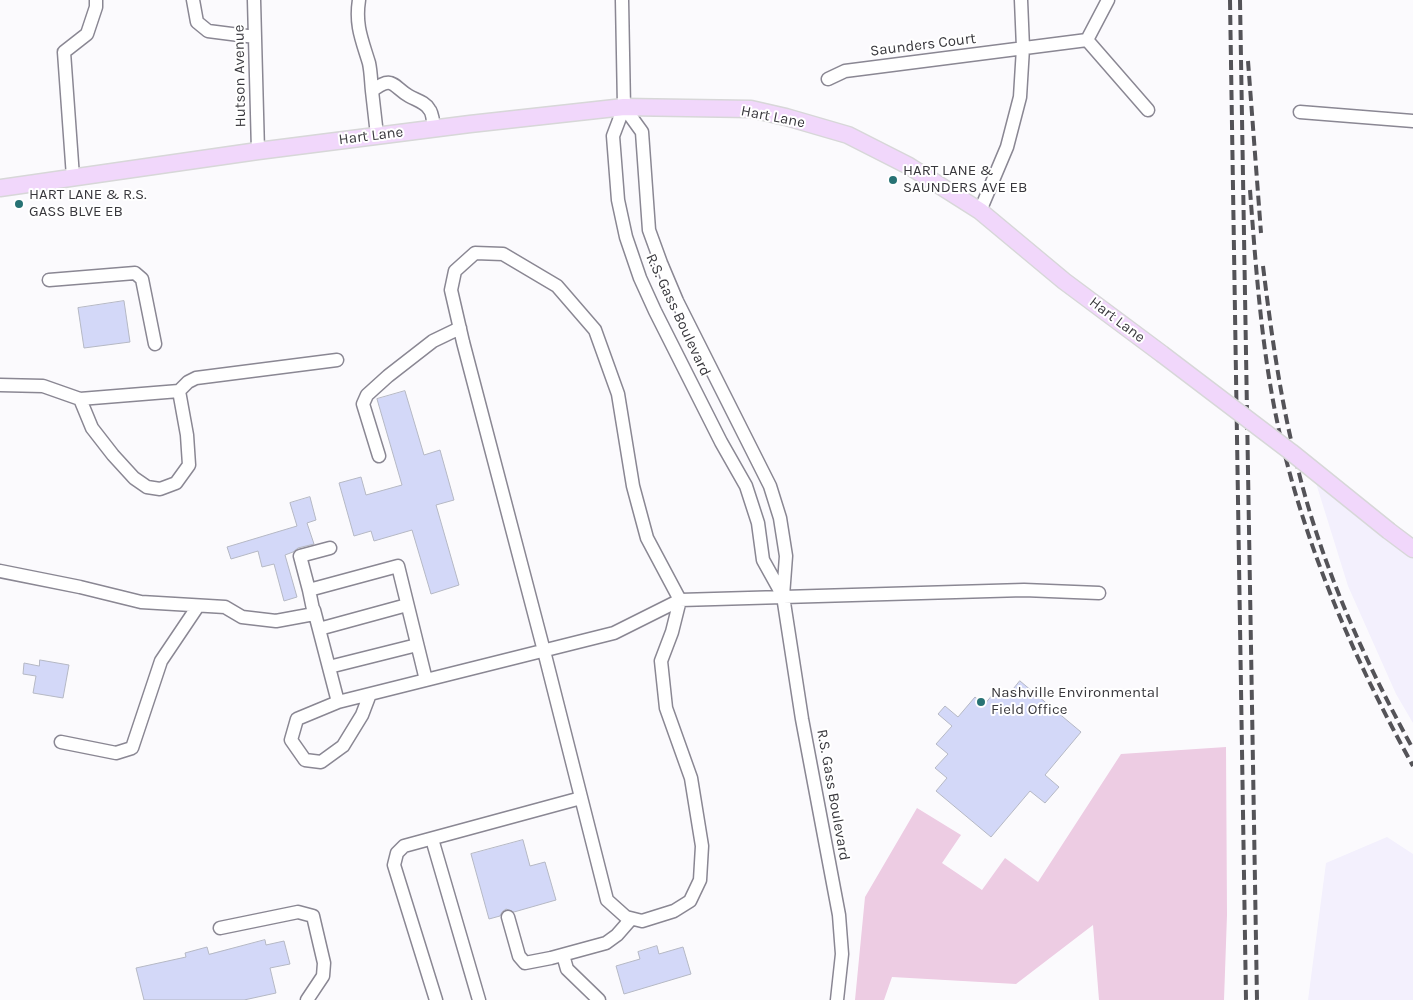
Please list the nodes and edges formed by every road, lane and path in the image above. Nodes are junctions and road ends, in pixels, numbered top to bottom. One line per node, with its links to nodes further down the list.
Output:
1 (96, 0): 20 (street)
2 (193, 0): 8 (street)
3 (254, 0): 8 (street, Hutson Avenue)
4 (359, 0): 12 (street)
5 (622, 0): 13 (street)
6 (1021, 0): 10 (street)
7 (1108, 0): 9 (street)
8 (255, 37): 19 (street, Hutson Avenue)
9 (1087, 40): 10 (street, Saunders Court); 14 (street)
10 (1023, 48): 11 (street, Saunders Court); 22 (street)
11 (828, 79)
12 (372, 91): 17 (street); 18 (street)
13 (624, 107): 17 (main road, Hart Lane); 22 (main road, Hart Lane); 36 (street, R.S. Gass Boulevard); 36 (street, R.S. Gass Boulevard)
14 (1148, 110)
15 (1300, 112): 16 (street)
16 (1413, 121)
17 (434, 128): 18 (main road, Hart Lane)
18 (377, 135): 19 (main road, Hart Lane)
19 (258, 151): 20 (main road, Hart Lane)
20 (73, 177): 21 (main road, Hart Lane)
21 (0, 188)
22 (980, 211): 32 (main road, Hart Lane, bridge)
23 (49, 280): 25 (street)
24 (460, 328): 30 (street); 37 (street); 43 (street)
25 (155, 344)
26 (337, 360): 28 (street)
27 (0, 385): 29 (street)
28 (179, 392): 29 (street); 29 (street)
29 (80, 399)
30 (379, 456)
31 (330, 548): 34 (street)
32 (1413, 549)
33 (0, 571): 39 (street)
34 (309, 590): 38 (street); 40 (street)
35 (1099, 593): 36 (street)
36 (783, 596): 37 (street); 59 (street, R.S. Gass Boulevard)
37 (680, 600): 43 (street); 52 (street)
38 (407, 605): 41 (street); 42 (street)
39 (198, 606): 40 (street); 48 (street)
40 (314, 610): 41 (street)
41 (319, 629): 44 (street)
42 (417, 646): 44 (street); 45 (street)
43 (544, 651): 45 (street); 49 (street)
44 (329, 667): 47 (street)
45 (426, 680): 46 (street)
46 (370, 694): 47 (street); 47 (street)
47 (338, 702)
48 (61, 742)
49 (582, 798): 50 (street); 52 (street)
50 (432, 839): 56 (street); 57 (street)
51 (508, 917): 54 (street)
52 (631, 919): 54 (street)
53 (220, 928): 55 (street)
54 (562, 955): 58 (street)
55 (307, 1000)
56 (436, 1000)
57 (478, 1000)
58 (600, 1000)
59 (837, 1000)

